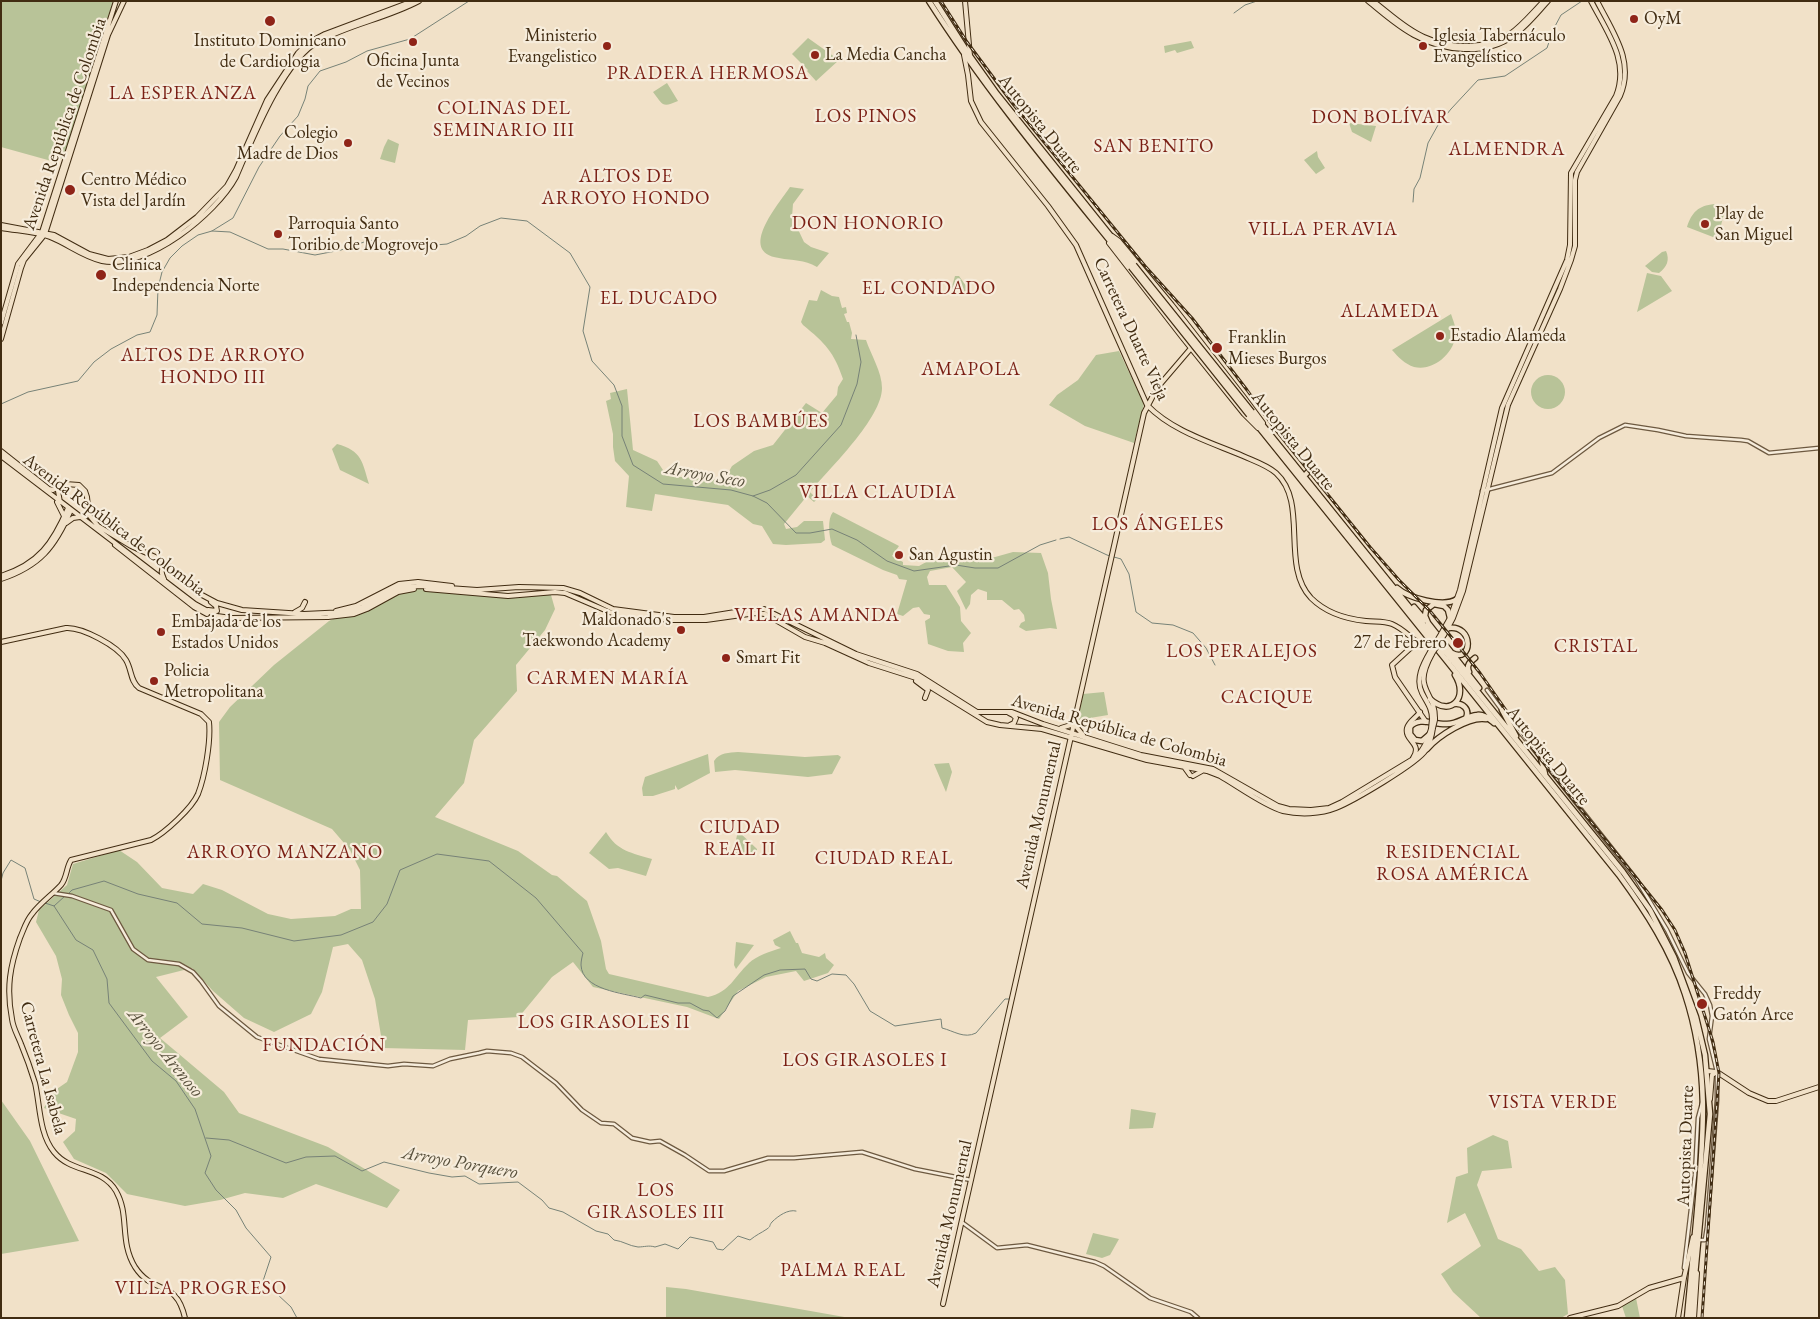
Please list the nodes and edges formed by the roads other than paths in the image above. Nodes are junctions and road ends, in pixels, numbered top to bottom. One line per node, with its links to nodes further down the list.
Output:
1 (116, 1): 21 (main road, Avenida República de Colombia)
2 (413, 1): 26 (main road)
3 (419, 1): 26 (main road)
4 (929, 1): 16 (highway, Autopista Duarte)
5 (935, 1): 15 (highway, Autopista Duarte)
6 (965, 1): 14 (main road)
7 (1368, 1): 10 (main road)
8 (1373, 1): 9 (main road)
9 (1544, 1)
10 (1548, 1)
11 (1592, 1): 46 (main road)
12 (1597, 1): 45 (main road)
13 (124, 2): 20 (main road, Avenida República de Colombia)
14 (968, 34): 15 (main road); 17 (main road)
15 (959, 39): 17 (highway, Autopista Duarte)
16 (964, 55): 18 (highway, Autopista Duarte); 19 (main road, Carretera Duarte Vieja)
17 (970, 56): 25 (highway, Autopista Duarte)
18 (978, 74): 19 (main road); 25 (highway, Autopista Duarte)
19 (968, 75): 35 (main road, Carretera Duarte Vieja)
20 (49, 224): 24 (main road, Avenida República de Colombia); 26 (main road)
21 (44, 226): 23 (main road); 24 (main road, Avenida República de Colombia)
22 (1, 227): 23 (main road)
23 (32, 232): 24 (main road); 27 (main road)
24 (43, 234): 26 (main road); 27 (main road, Avenida República de Colombia)
25 (1107, 234): 30 (main road); 31 (main road, Autopista Duarte); 36 (highway, Autopista Duarte, bridge)
26 (58, 239): 27 (main road)
27 (36, 243): 28 (main road, Avenida República de Colombia); 29 (main road, Avenida República de Colombia)
28 (1, 323)
29 (1, 339)
30 (1198, 340): 32 (main road, Avenida Monumental); 37 (main road)
31 (1186, 342): 32 (main road, Autopista Duarte); 33 (main road)
32 (1191, 348): 33 (main road, Avenida Monumental); 34 (main road, Autopista Duarte)
33 (1185, 354): 34 (main road); 35 (main road, Avenida Monumental)
34 (1197, 356): 38 (main road, Autopista Duarte)
35 (1147, 405): 93 (main road, Carretera Duarte Vieja); 99 (main road, Avenida Monumental)
36 (1251, 413): 37 (highway, Autopista Duarte); 38 (highway, Autopista Duarte)
37 (1265, 427): 43 (highway, Autopista Duarte)
38 (1264, 434): 83 (highway, Autopista Duarte)
39 (1819, 448): 45 (street)
40 (1, 451): 44 (main road, Avenida República de Colombia)
41 (1, 456): 47 (main road, Avenida República de Colombia)
42 (1311, 469): 43 (highway)
43 (1304, 476): 57 (highway, Autopista Duarte)
44 (62, 485): 48 (main road); 55 (main road, Avenida República de Colombia)
45 (1488, 489): 46 (street); 54 (main road)
46 (1482, 491): 54 (main road)
47 (53, 496): 48 (main road, Avenida República de Colombia); 51 (main road)
48 (60, 502): 49 (main road, Avenida República de Colombia)
49 (70, 509): 50 (main road, Avenida República de Colombia); 51 (main road); 52 (main road)
50 (80, 517): 52 (main road); 53 (main road, Avenida República de Colombia)
51 (64, 518): 56 (main road)
52 (65, 524): 56 (main road)
53 (105, 535): 58 (main road, Avenida República de Colombia); 70 (main road)
54 (1468, 563): 65 (main road); 75 (main road)
55 (169, 566): 58 (main road); 64 (main road, Avenida República de Colombia)
56 (1, 578)
57 (1386, 578): 61 (highway); 91 (highway, Autopista Duarte)
58 (164, 580): 66 (main road, Avenida República de Colombia)
59 (515, 587): 60 (main road, Avenida República de Colombia); 63 (main road); 68 (main road, Avenida República de Colombia)
60 (530, 587): 62 (main road); 74 (main road, Avenida República de Colombia)
61 (1399, 590): 65 (highway); 73 (highway)
62 (530, 595): 63 (main road, Avenida República de Colombia); 69 (main road, Avenida República de Colombia)
63 (516, 596): 70 (main road, Avenida República de Colombia)
64 (207, 598): 66 (main road); 67 (main road, Avenida República de Colombia)
65 (1457, 599): 71 (main road)
66 (195, 604): 70 (main road, Avenida República de Colombia)
67 (293, 613): 68 (main road, Avenida República de Colombia); 68 (main road)
68 (314, 613)
69 (617, 614): 72 (main road); 77 (main road, Avenida República de Colombia)
70 (273, 617)
71 (1450, 618): 73 (highway); 75 (main road)
72 (625, 623)
73 (1428, 624): 80 (highway)
74 (804, 629): 76 (main road, Avenida República de Colombia); 77 (main road)
75 (1444, 632): 80 (highway); 81 (main road, bridge)
76 (812, 633): 78 (main road); 92 (main road, Avenida República de Colombia)
77 (803, 636): 78 (main road, Avenida República de Colombia)
78 (809, 638): 84 (main road, Avenida República de Colombia)
79 (1, 642): 120 (main road, Carretera La Isabela)
80 (1450, 651): 85 (highway)
81 (1431, 654): 88 (main road); 95 (main road)
82 (1475, 658): 85 (highway)
83 (1448, 663): 89 (highway); 103 (highway, Autopista Duarte)
84 (908, 675): 87 (main road, Avenida República de Colombia); 87 (main road)
85 (1472, 678): 91 (highway)
86 (1487, 690): 90 (street)
87 (944, 696): 100 (main road, Avenida República de Colombia)
88 (1430, 699): 89 (highway); 95 (main road)
89 (1454, 704): 94 (highway)
90 (1502, 710): 110 (highway); 113 (street)
91 (1494, 711): 110 (highway, Autopista Duarte)
92 (1002, 712): 100 (main road); 101 (main road, Avenida República de Colombia)
93 (1421, 713): 96 (main road); 97 (main road, Carretera Duarte Vieja); 114 (main road)
94 (1466, 718): 97 (highway); 98 (highway)
95 (1434, 719): 102 (main road, Avenida República de Colombia, bridge)
96 (1417, 722): 97 (highway); 106 (highway)
97 (1426, 722)
98 (1494, 723): 103 (highway); 111 (highway)
99 (1074, 724): 101 (main road); 105 (main road, Avenida Monumental); 107 (main road)
100 (1006, 726): 104 (main road, Avenida República de Colombia)
101 (1056, 728): 105 (main road, Avenida República de Colombia)
102 (1432, 728): 106 (main road, Avenida República de Colombia); 111 (main road, Avenida República de Colombia)
103 (1502, 728): 119 (highway, Autopista Duarte)
104 (1063, 735): 105 (main road, Avenida República de Colombia); 109 (main road)
105 (1072, 735): 107 (main road, Avenida República de Colombia); 108 (main road, Avenida República de Colombia); 109 (main road, Avenida Monumental)
106 (1429, 735): 114 (main road, Avenida República de Colombia)
107 (1085, 736): 112 (main road, Avenida República de Colombia)
108 (1078, 739): 109 (main road); 112 (main road, Avenida República de Colombia)
109 (1069, 746): 126 (main road, Avenida Monumental)
110 (1523, 748): 117 (highway, Autopista Duarte)
111 (1427, 749): 118 (main road, Avenida República de Colombia)
112 (1137, 755): 115 (main road, Avenida República de Colombia); 118 (main road, Avenida República de Colombia)
113 (1541, 758): 117 (highway); 122 (street)
114 (1411, 761): 118 (main road, Avenida República de Colombia)
115 (1183, 767): 116 (main road, Avenida República de Colombia); 116 (main road)
116 (1207, 771): 118 (main road, Avenida República de Colombia)
117 (1545, 775): 119 (highway, Autopista Duarte)
118 (1248, 790)
119 (1582, 824): 121 (highway, Autopista Duarte); 124 (highway, Autopista Duarte)
120 (53, 893): 126 (street); 142 (main road, Carretera La Isabela)
121 (1707, 1071): 122 (main road); 125 (highway, Autopista Duarte)
122 (1717, 1072): 123 (main road); 125 (main road); 133 (street)
123 (1819, 1088)
124 (1703, 1099): 127 (street); 128 (highway, Autopista Duarte)
125 (1710, 1102): 133 (highway, Autopista Duarte)
126 (972, 1180): 131 (main road, Avenida Monumental)
127 (1693, 1192): 128 (highway); 130 (street)
128 (1698, 1199): 129 (highway, Autopista Duarte)
129 (1697, 1209): 130 (highway); 132 (highway, Autopista Duarte)
130 (1691, 1216): 136 (street)
131 (962, 1223): 140 (main road, Avenida Monumental); 141 (street)
132 (1695, 1225): 135 (highway, Autopista Duarte); 136 (main road)
133 (1699, 1240): 134 (highway, Autopista Duarte)
134 (1698, 1248): 139 (highway, Autopista Duarte); 145 (main road)
135 (1694, 1254): 139 (highway, Autopista Duarte); 145 (main road)
136 (1683, 1280): 137 (main road); 138 (main road); 144 (main road)
137 (1672, 1281): 138 (main road); 143 (main road)
138 (1682, 1287): 144 (main road)
139 (1691, 1302): 145 (highway, Autopista Duarte)
140 (943, 1304)
141 (1198, 1317)
142 (185, 1318)
143 (1570, 1318)
144 (1679, 1318)
145 (1689, 1318)

